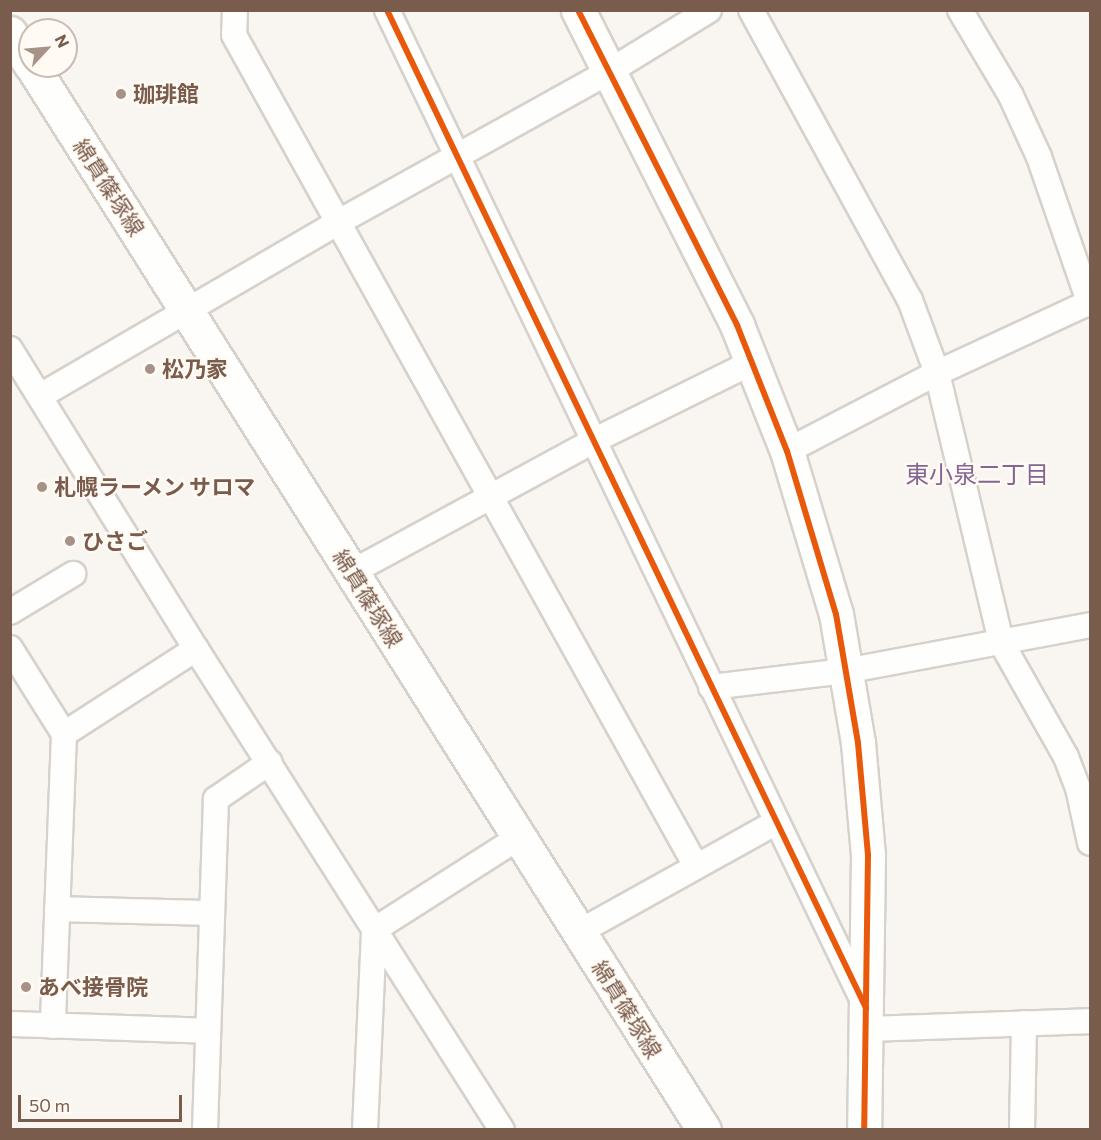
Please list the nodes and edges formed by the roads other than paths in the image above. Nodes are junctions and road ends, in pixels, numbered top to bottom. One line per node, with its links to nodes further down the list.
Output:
1 (235, 10): 10 (street)
2 (387, 10): 9 (street)
3 (578, 10): 7 (main road)
4 (709, 10): 7 (street)
5 (751, 10): 15 (street)
6 (960, 10): 11 (street)
7 (610, 71): 9 (street); 14 (main road)
8 (39, 78): 12 (main road, 綿貫篠塚線)
9 (458, 156): 10 (street); 17 (street)
10 (337, 223): 12 (street); 19 (street)
11 (1090, 303): 15 (street)
12 (187, 309): 16 (street); 20 (main road, 綿貫篠塚線)
13 (10, 349): 16 (street)
14 (751, 363): 17 (street); 18 (main road)
15 (937, 373): 18 (street); 24 (street)
16 (40, 396): 26 (street)
17 (593, 441): 19 (street); 28 (street)
18 (787, 451): 27 (main road)
19 (489, 497): 20 (street); 34 (street)
20 (352, 573): 32 (main road, 綿貫篠塚線)
21 (73, 574): 22 (street)
22 (10, 612)
23 (1090, 625): 24 (street)
24 (1001, 642): 27 (street); 33 (street)
25 (10, 648): 29 (street)
26 (196, 650): 29 (street); 30 (street)
27 (845, 671): 28 (street); 39 (main road)
28 (711, 687): 31 (street)
29 (64, 734): 35 (street)
30 (270, 762): 36 (street); 37 (street)
31 (776, 823): 34 (street); 39 (street)
32 (518, 838): 37 (street); 38 (main road, 綿貫篠塚線)
33 (1090, 843)
34 (696, 866): 38 (street)
35 (57, 909): 36 (street); 43 (street)
36 (212, 913): 44 (street)
37 (374, 930): 46 (street); 47 (street)
38 (579, 932): 48 (main road, 綿貫篠塚線)
39 (867, 1020): 41 (street); 49 (main road)
40 (1090, 1021): 41 (street)
41 (1024, 1023): 50 (street)
42 (10, 1024): 43 (street)
43 (53, 1026): 44 (street)
44 (208, 1031): 45 (street)
45 (205, 1130)
46 (365, 1130)
47 (502, 1130)
48 (704, 1130)
49 (864, 1130)
50 (1022, 1130)

